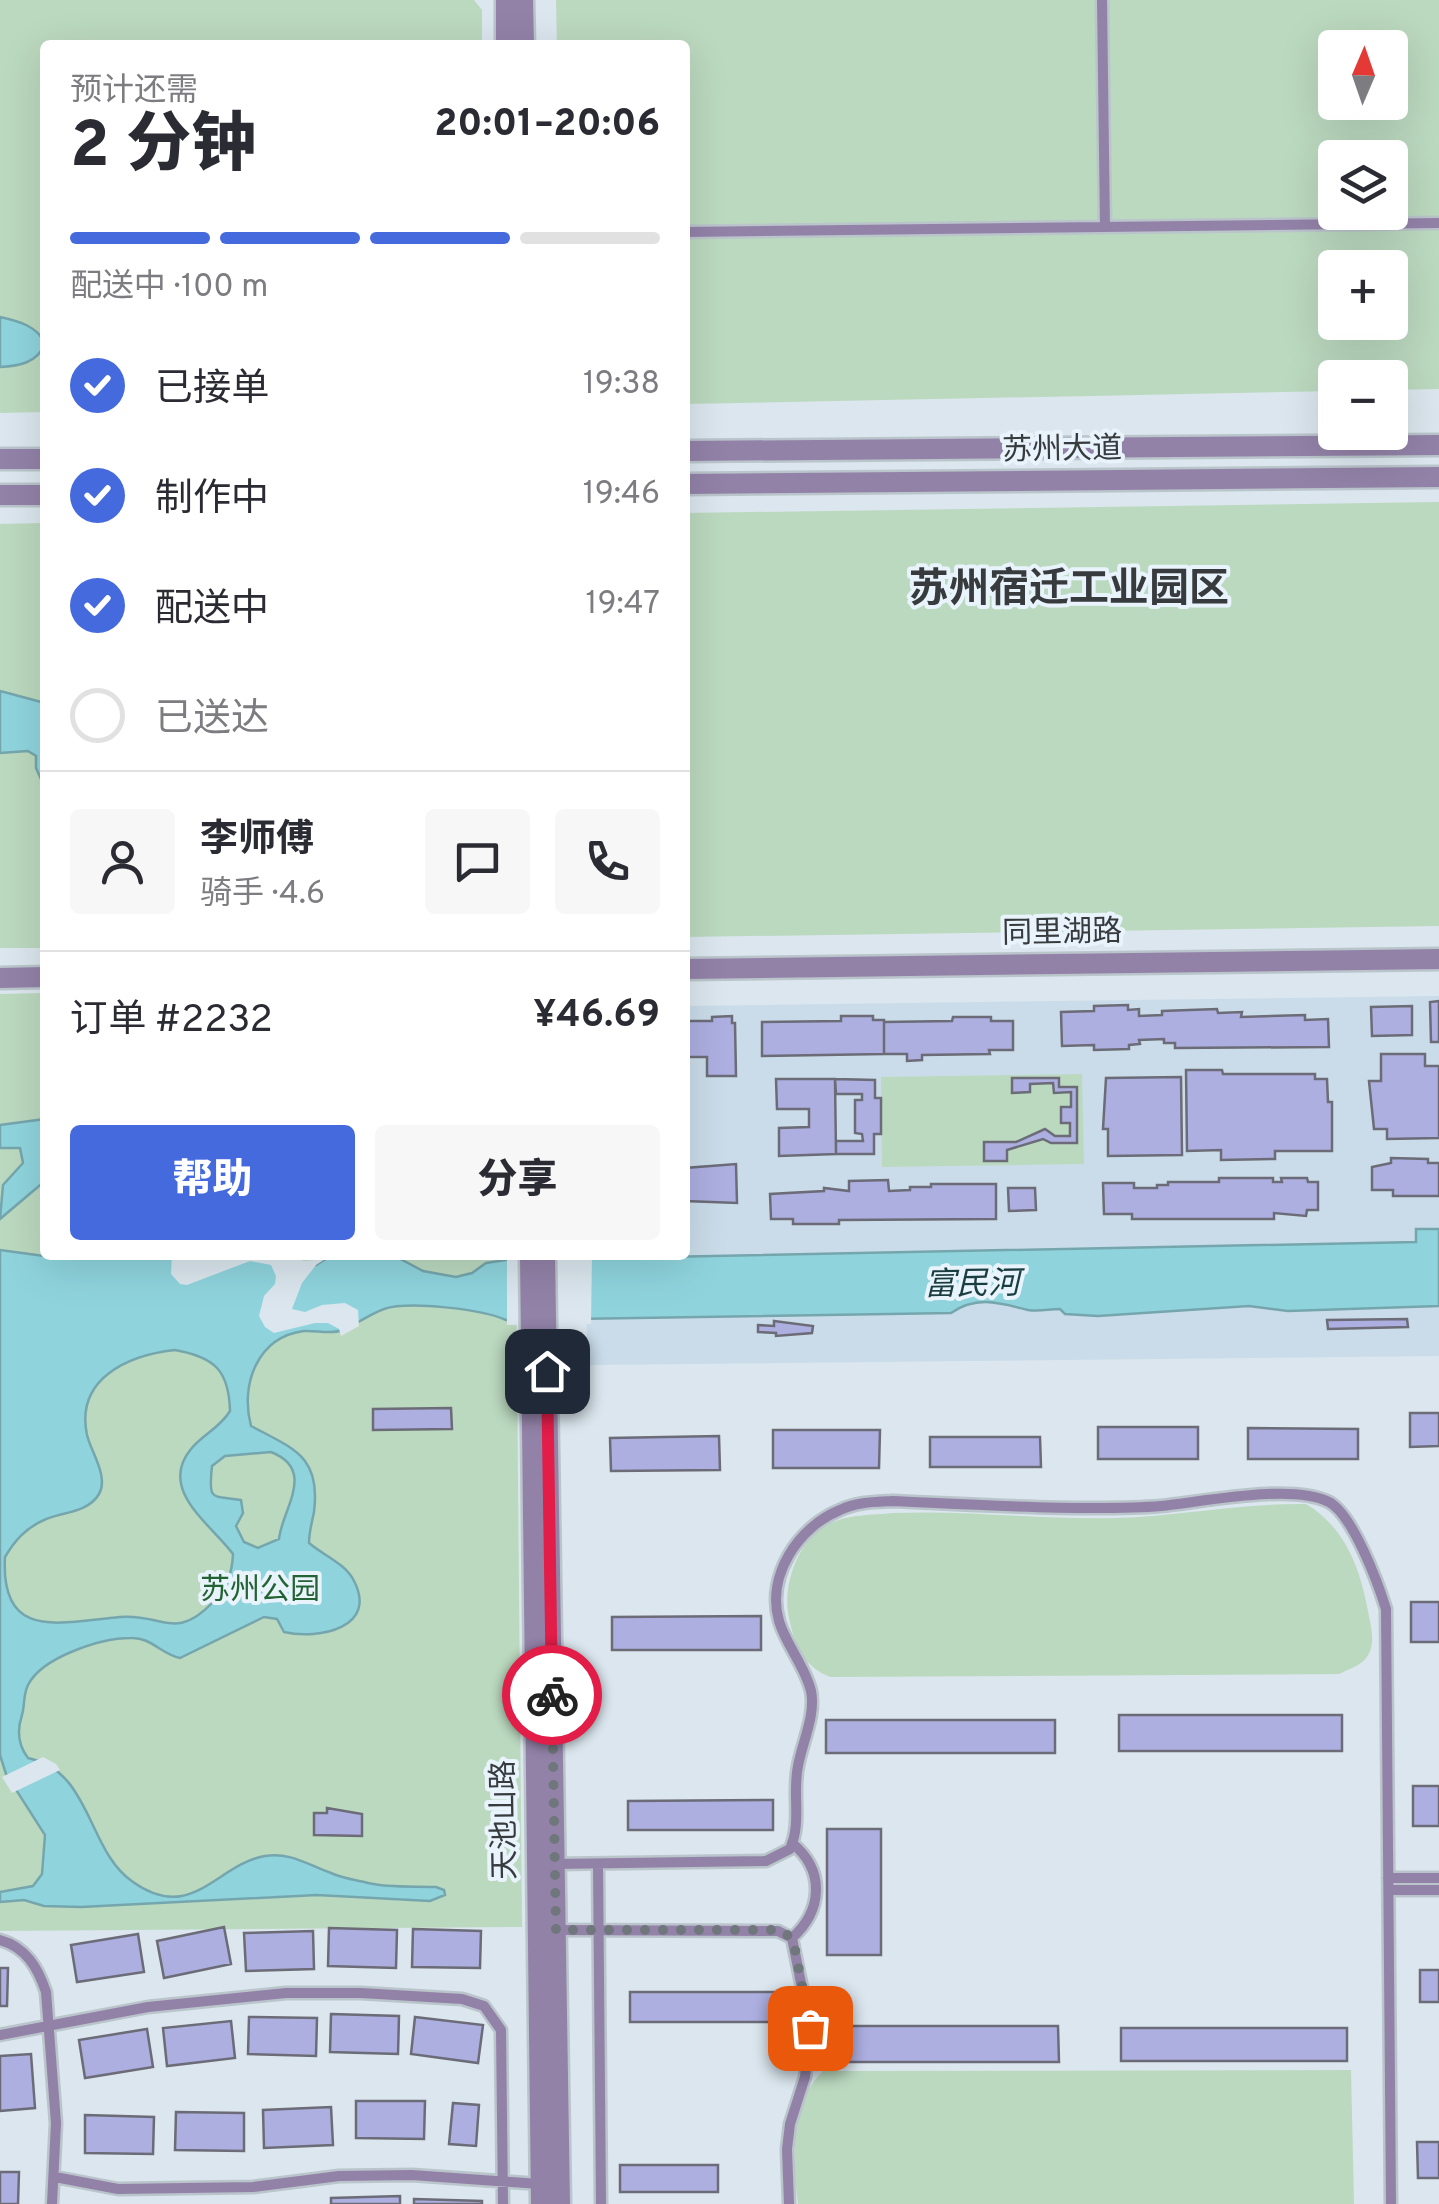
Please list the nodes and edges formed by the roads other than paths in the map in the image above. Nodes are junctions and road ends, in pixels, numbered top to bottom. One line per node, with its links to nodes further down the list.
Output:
1 (506, 0): 4 (street)
2 (524, 0): 5 (street)
3 (1102, 0): 7 (lane)
4 (506, 40)
5 (524, 40)
6 (1439, 223): 7 (lane)
7 (1105, 227): 8 (lane)
8 (690, 232)
9 (1439, 445): 10 (street, 苏州大道)
10 (690, 451)
11 (40, 458): 12 (street)
12 (0, 459)
13 (1439, 477): 14 (street, 苏州大道)
14 (690, 484)
15 (40, 495): 16 (street)
16 (0, 496)
17 (1439, 959): 18 (street, 同里湖路)
18 (690, 969)
19 (40, 977): 20 (street)
20 (0, 978)
21 (530, 1260): 23 (street, 天池山路)
22 (545, 1260): 23 (street)
23 (539, 1372): 25 (street, 天池山路); 38 (street, 天池山路)
24 (792, 1843): 26 (lane); 28 (lane); 32 (lane)
25 (555, 1864): 26 (lane); 30 (street, 天池山路)
26 (598, 1864): 31 (lane)
27 (1439, 1878): 28 (lane)
28 (1389, 1884): 29 (lane); 44 (lane)
29 (1439, 1890)
30 (556, 1930): 31 (lane); 41 (street, 天池山路)
31 (599, 1930): 32 (lane); 42 (lane)
32 (792, 1938): 43 (lane)
33 (0, 1940): 34 (lane)
34 (50, 2026): 35 (lane); 36 (lane); 37 (lane)
35 (0, 2035)
36 (55, 2177): 37 (lane); 39 (lane)
37 (503, 2181): 38 (lane); 40 (lane)
38 (540, 2194)
39 (52, 2204)
40 (503, 2204)
41 (560, 2204)
42 (601, 2204)
43 (789, 2204)
44 (1390, 2204)

